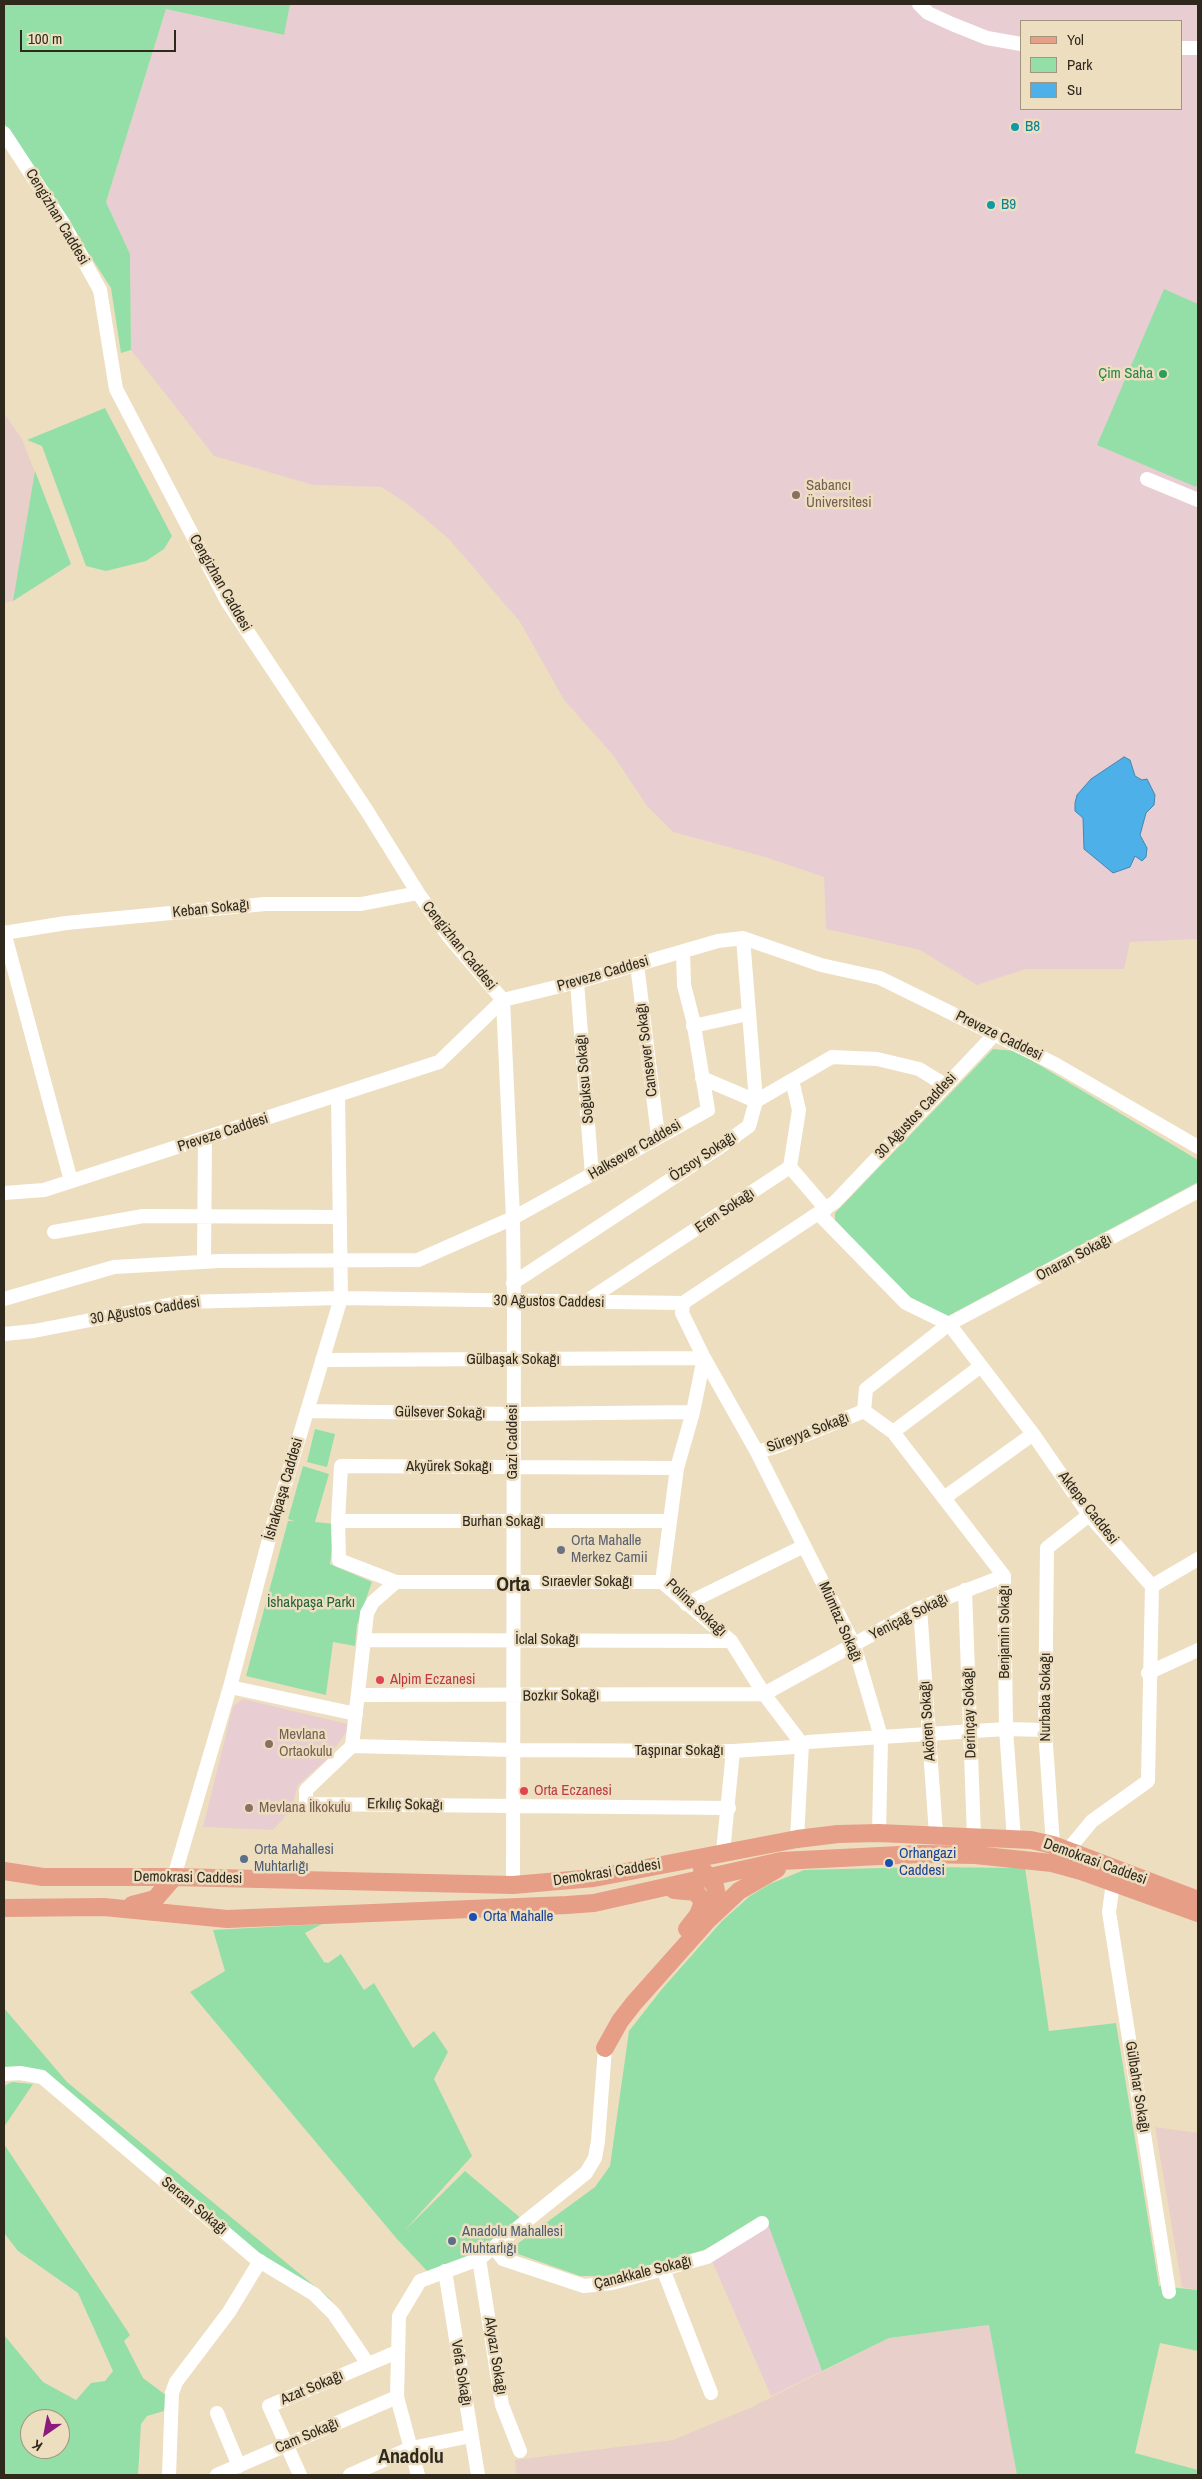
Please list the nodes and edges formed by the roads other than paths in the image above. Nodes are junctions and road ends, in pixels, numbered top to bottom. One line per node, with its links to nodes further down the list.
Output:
1 (919, 4): 2 (street)
2 (1020, 44)
3 (1182, 48): 4 (street)
4 (1198, 48)
5 (4, 133): 8 (street, Cengizhan Caddesi)
6 (1147, 479): 7 (street)
7 (1198, 500)
8 (418, 893): 9 (street, Keban Sokağı); 14 (street, Cengizhan Caddesi)
9 (4, 932): 28 (street)
10 (742, 938): 11 (street, Preveze Caddesi); 15 (street); 17 (street, Preveze Caddesi)
11 (683, 952): 12 (street, Preveze Caddesi); 16 (street, Halksever Caddesi)
12 (637, 964): 13 (street, Preveze Caddesi); 23 (street, Cansever Sokağı)
13 (577, 982): 14 (street, Preveze Caddesi); 27 (street, Soğuksu Sokağı)
14 (503, 1000): 21 (street, Preveze Caddesi); 34 (street, Gazi Caddesi)
15 (748, 1014): 16 (street); 22 (street)
16 (694, 1026): 18 (street, Halksever Caddesi)
17 (995, 1034): 20 (street, 30 Ağustos Caddesi); 25 (street, Preveze Caddesi)
18 (702, 1078): 22 (street); 23 (street, Halksever Caddesi)
19 (792, 1080): 20 (street); 22 (street); 26 (street)
20 (945, 1085): 31 (street, 30 Ağustos Caddesi)
21 (338, 1095): 24 (street, Preveze Caddesi); 33 (street, İshakpaşa Caddesi)
22 (756, 1101): 38 (street, Özsoy Sokağı)
23 (658, 1136): 27 (street, Halksever Caddesi)
24 (205, 1138): 28 (street, Preveze Caddesi); 32 (street)
25 (1198, 1147)
26 (790, 1167): 31 (street, Aktepe Caddesi); 42 (street, Eren Sokağı)
27 (592, 1175): 34 (street, Halksever Caddesi)
28 (71, 1181): 30 (street, Preveze Caddesi)
29 (1198, 1191): 44 (street, Onaran Sokağı)
30 (4, 1193)
31 (823, 1212): 43 (street, 30 Ağustos Caddesi); 44 (street, Aktepe Caddesi)
32 (204, 1217): 33 (street); 35 (street); 37 (street)
33 (340, 1217): 36 (street, İshakpaşa Caddesi)
34 (512, 1218): 36 (street, Halksever Caddesi); 38 (street, Gazi Caddesi)
35 (54, 1232)
36 (339, 1261): 37 (street); 39 (street, İshakpaşa Caddesi)
37 (204, 1262): 40 (street)
38 (513, 1283): 41 (street, Gazi Caddesi)
39 (341, 1298): 41 (street, 30 Ağustos Caddesi); 45 (street, 30 Ağustos Caddesi); 47 (street, İshakpaşa Caddesi)
40 (4, 1299)
41 (514, 1301): 42 (street, 30 Ağustos Caddesi); 48 (street, Gazi Caddesi)
42 (585, 1302): 43 (street, 30 Ağustos Caddesi)
43 (683, 1303): 46 (street)
44 (949, 1324): 49 (street, Aktepe Caddesi); 51 (street, Onaran Sokağı)
45 (4, 1334)
46 (704, 1358): 48 (street, Gülbaşak Sokağı); 52 (street, Polina Sokağı); 56 (street, Mümtaz Sokağı)
47 (322, 1360): 48 (street, Gülbaşak Sokağı); 50 (street, İshakpaşa Caddesi)
48 (514, 1360): 53 (street, Gazi Caddesi)
49 (981, 1366): 54 (street); 55 (street, Aktepe Caddesi)
50 (307, 1411): 53 (street, Gülsever Sokağı); 81 (street, İshakpaşa Caddesi)
51 (864, 1411): 54 (street, Süreyya Sokağı); 56 (street, Süreyya Sokağı)
52 (693, 1412): 53 (street, Gülsever Sokağı); 59 (street, Polina Sokağı)
53 (513, 1414): 58 (street, Gazi Caddesi)
54 (893, 1432): 60 (street, Benjamin Sokağı)
55 (1033, 1434): 60 (street); 61 (street, Aktepe Caddesi)
56 (757, 1452): 65 (street, Mümtaz Sokağı)
57 (340, 1466): 58 (street, Akyürek Sokağı); 63 (street, Sıraevler Sokağı)
58 (513, 1467): 59 (street, Akyürek Sokağı); 64 (street, Gazi Caddesi)
59 (678, 1468): 62 (street, Polina Sokağı)
60 (944, 1498): 67 (street, Benjamin Sokağı)
61 (1090, 1515): 71 (street, Aktepe Caddesi); 87 (street, Nurbaba Sokağı)
62 (669, 1521): 64 (street, Burhan Sokağı); 70 (street, Polina Sokağı)
63 (338, 1522): 64 (street, Burhan Sokağı); 68 (street, Sıraevler Sokağı)
64 (513, 1522): 69 (street, Gazi Caddesi)
65 (804, 1546): 73 (street); 78 (street, Mümtaz Sokağı)
66 (1198, 1559): 71 (street)
67 (1004, 1576): 72 (street, Yeniçağ Sokağı); 86 (street, Benjamin Sokağı)
68 (396, 1582): 69 (street, Sıraevler Sokağı); 75 (street)
69 (513, 1582): 70 (street, Sıraevler Sokağı); 76 (street, Gazi Caddesi)
70 (662, 1582): 73 (street, Polina Sokağı)
71 (1152, 1586): 80 (street)
72 (965, 1590): 74 (street, Yeniçağ Sokağı); 88 (street, Derinçay Sokağı)
73 (686, 1604): 77 (street, Polina Sokağı)
74 (920, 1608): 78 (street, Yeniçağ Sokağı); 89 (street, Akören Sokağı)
75 (364, 1640): 76 (street, İclal Sokağı); 83 (street)
76 (513, 1640): 77 (street, İclal Sokağı); 84 (street, Gazi Caddesi)
77 (731, 1641): 82 (street, Polina Sokağı)
78 (854, 1645): 82 (street, Yeniçağ Sokağı); 90 (street, Mümtaz Sokağı)
79 (1198, 1650): 80 (street)
80 (1148, 1673): 102 (street)
81 (230, 1687): 85 (street); 108 (street, İshakpaşa Caddesi)
82 (764, 1694): 84 (street, Bozkır Sokağı); 91 (street, Polina Sokağı)
83 (358, 1695): 84 (street, Bozkır Sokağı); 85 (street)
84 (513, 1696): 93 (street, Gazi Caddesi)
85 (356, 1714): 92 (street)
86 (1006, 1729): 87 (street, Taşpınar Sokağı); 88 (street, Taşpınar Sokağı); 100 (street, Benjamin Sokağı)
87 (1045, 1730): 102 (street, Nurbaba Sokağı)
88 (971, 1732): 89 (street, Taşpınar Sokağı); 99 (street, Derinçay Sokağı)
89 (929, 1734): 90 (street, Taşpınar Sokağı); 98 (street, Akören Sokağı)
90 (881, 1737): 91 (street, Taşpınar Sokağı); 97 (street, Mümtaz Sokağı)
91 (802, 1744): 94 (street, Taşpınar Sokağı); 101 (street)
92 (352, 1746): 93 (street, Taşpınar Sokağı); 95 (street, Erkılıç Sokağı)
93 (513, 1750): 94 (street, Taşpınar Sokağı); 95 (street, Gazi Caddesi)
94 (733, 1751): 96 (street)
95 (513, 1807): 96 (street, Erkılıç Sokağı); 111 (street, Gazi Caddesi)
96 (729, 1808): 103 (street)
97 (879, 1833): 98 (main road, Demokrasi Caddesi); 101 (main road, Demokrasi Caddesi)
98 (936, 1834): 99 (main road, Demokrasi Caddesi)
99 (974, 1836): 100 (main road, Demokrasi Caddesi)
100 (1014, 1839): 102 (main road, Demokrasi Caddesi)
101 (797, 1840): 103 (main road, Demokrasi Caddesi)
102 (1060, 1848): 106 (main road, Demokrasi Caddesi)
103 (723, 1852): 105 (main road, Demokrasi Caddesi)
104 (800, 1858): 109 (main road, Demokrasi Caddesi); 110 (main road, Demokrasi Caddesi); 119 (main road)
105 (685, 1860): 109 (main road); 111 (main road, Demokrasi Caddesi)
106 (1106, 1866): 110 (main road); 112 (main road); 114 (main road, Demokrasi Caddesi)
107 (4, 1871): 108 (main road, Demokrasi Caddesi)
108 (174, 1877): 111 (main road, Demokrasi Caddesi); 116 (main road)
109 (710, 1877): 113 (main road, Demokrasi Caddesi); 119 (main road)
110 (1113, 1883): 118 (main road, Demokrasi Caddesi); 128 (street, Gülbahar Sokağı)
111 (513, 1885): 115 (main road)
112 (1198, 1889)
113 (644, 1892): 115 (main road, Demokrasi Caddesi); 120 (main road)
114 (1198, 1900)
115 (541, 1905): 116 (main road, Demokrasi Caddesi)
116 (104, 1907): 117 (main road, Demokrasi Caddesi)
117 (4, 1908)
118 (1198, 1913)
119 (707, 1922): 120 (main road)
120 (605, 2048): 123 (street)
121 (4, 2074): 125 (street, Sercan Sokağı)
122 (762, 2223): 126 (street, Çanakkale Sokağı)
123 (494, 2247): 124 (street); 126 (street, Çanakkale Sokağı)
124 (479, 2259): 127 (street); 137 (street, Akyazı Sokağı)
125 (260, 2261): 130 (street, Sercan Sokağı); 139 (street)
126 (663, 2269): 131 (street)
127 (445, 2272): 129 (street); 134 (street, Vefa Sokağı)
128 (1169, 2292)
129 (397, 2352): 130 (street, Azat Sokağı); 132 (street)
130 (368, 2364): 135 (street, Azat Sokağı)
131 (711, 2393)
132 (397, 2397): 135 (street, Cam Sokağı); 136 (street)
133 (217, 2413): 138 (street)
134 (471, 2436): 136 (street); 144 (street, Vefa Sokağı)
135 (287, 2445): 138 (street, Cam Sokağı); 141 (street, Azat Sokağı)
136 (411, 2448): 142 (street); 143 (street)
137 (520, 2450)
138 (239, 2466): 140 (street, Cam Sokağı)
139 (169, 2475)
140 (217, 2475)
141 (300, 2475)
142 (350, 2475)
143 (418, 2475)
144 (478, 2475)

